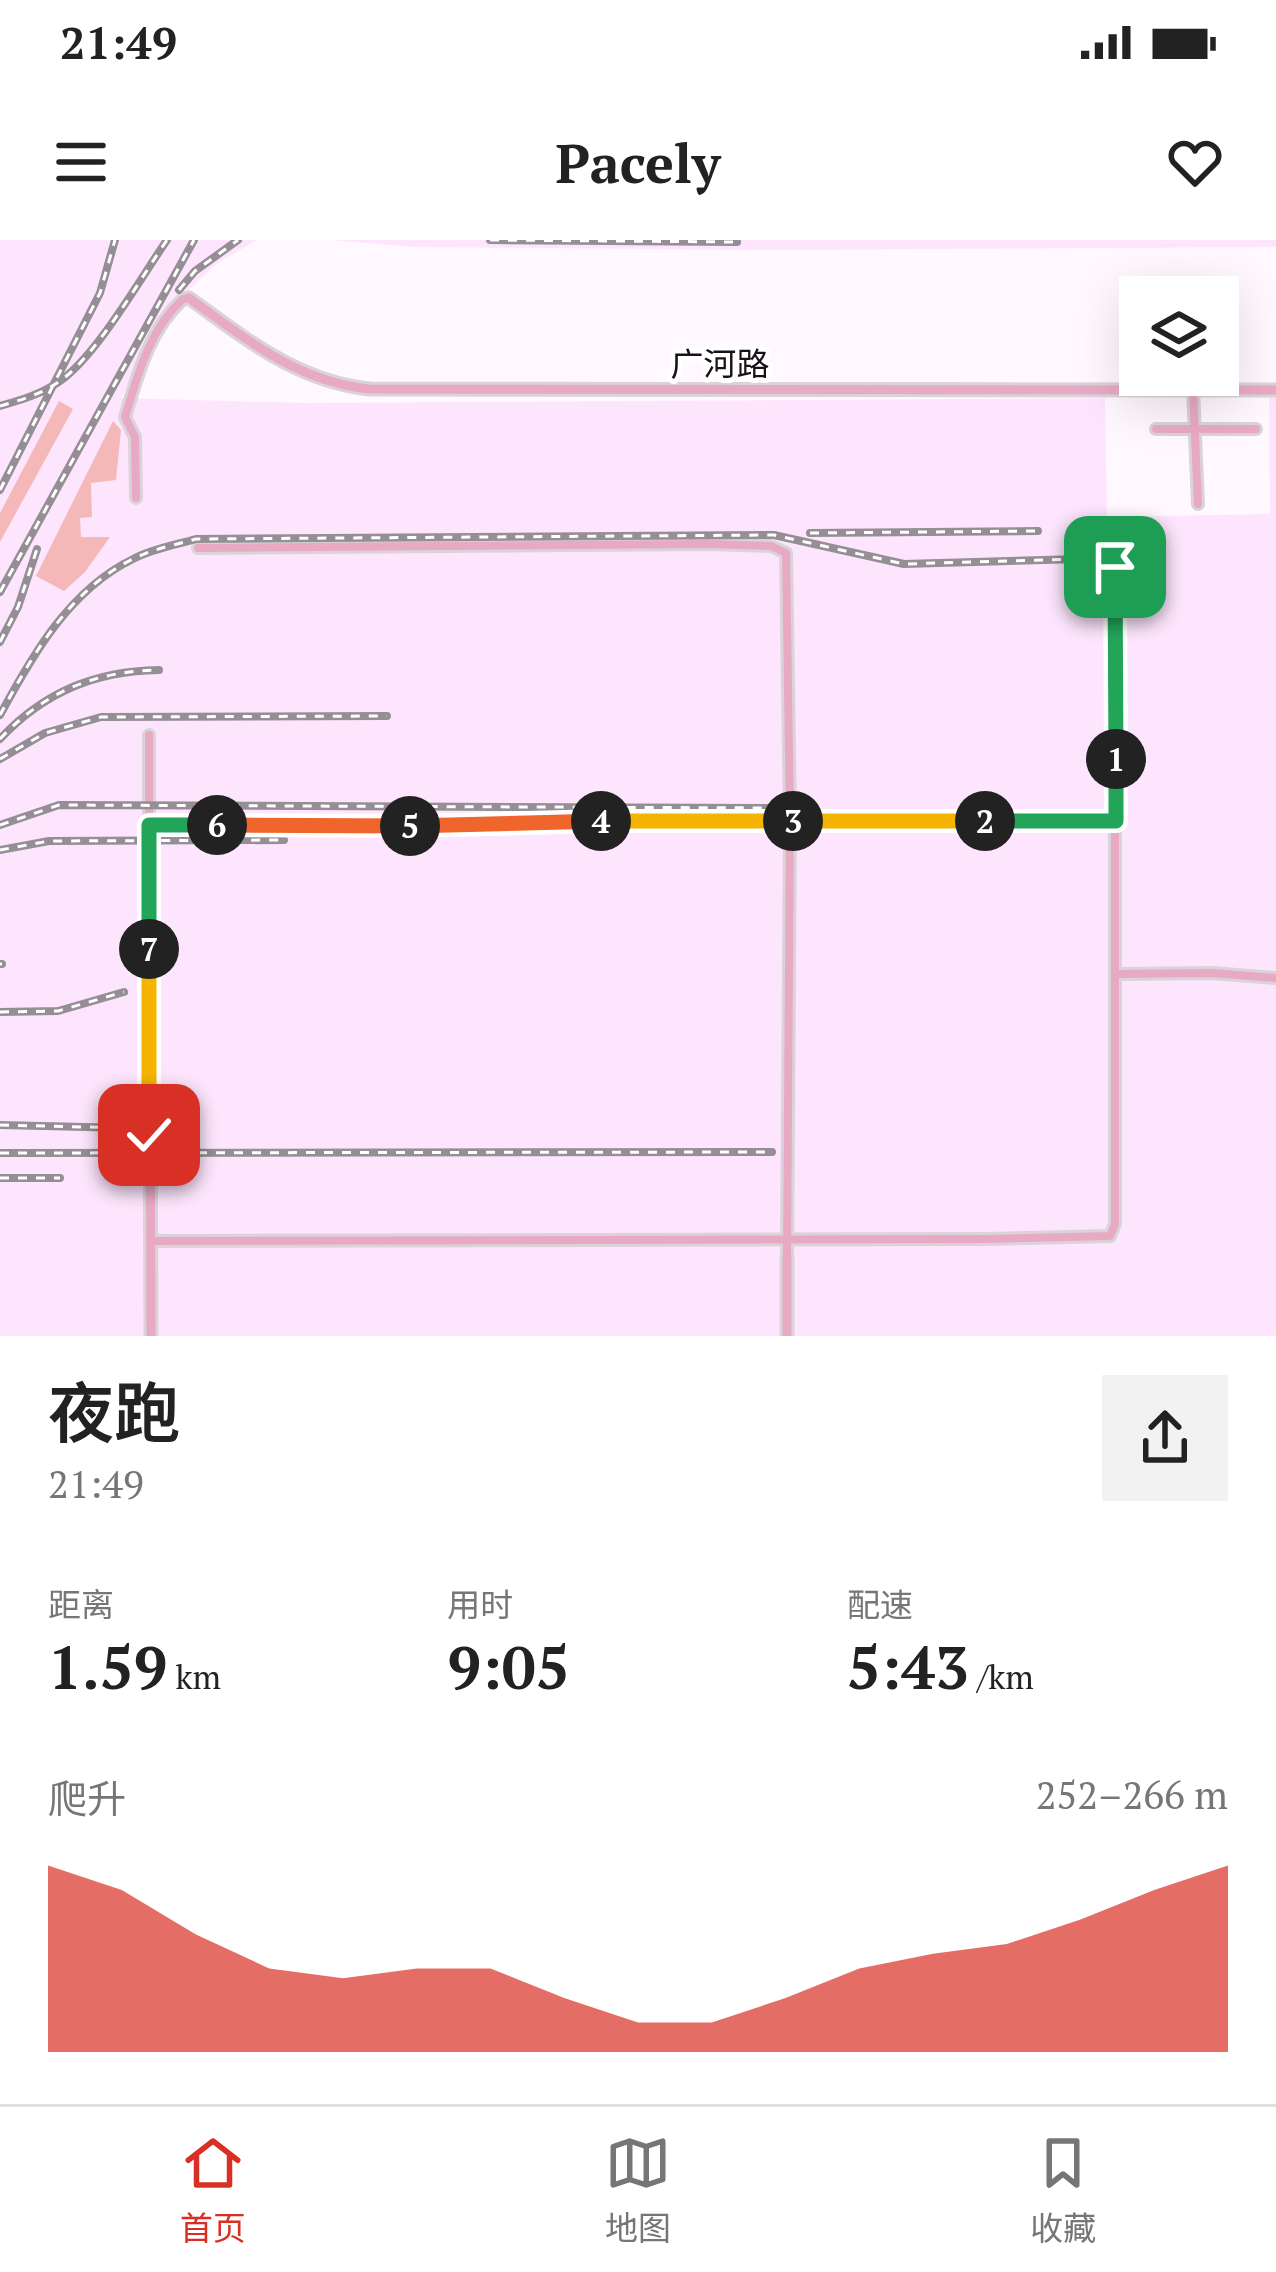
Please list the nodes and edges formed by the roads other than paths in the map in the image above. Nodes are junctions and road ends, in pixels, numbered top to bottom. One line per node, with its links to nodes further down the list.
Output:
1 (189, 298): 2 (street, 广河路); 9 (street)
2 (1119, 390)
3 (1239, 390): 4 (street, 广河路)
4 (1276, 390)
5 (1193, 396): 7 (street)
6 (1156, 429): 7 (street)
7 (1196, 429): 8 (street); 10 (street)
8 (1256, 429)
9 (136, 498)
10 (1198, 505)
11 (198, 548): 14 (street)
12 (1115, 567): 15 (street)
13 (149, 735): 16 (street)
14 (790, 821): 15 (street); 16 (street); 19 (street)
15 (1116, 821): 17 (street)
16 (149, 825): 20 (street)
17 (1116, 974): 18 (street); 19 (street)
18 (1276, 978)
19 (787, 1239): 20 (street); 21 (street)
20 (150, 1241): 22 (street)
21 (787, 1257): 23 (street)
22 (151, 1336)
23 (787, 1336)

